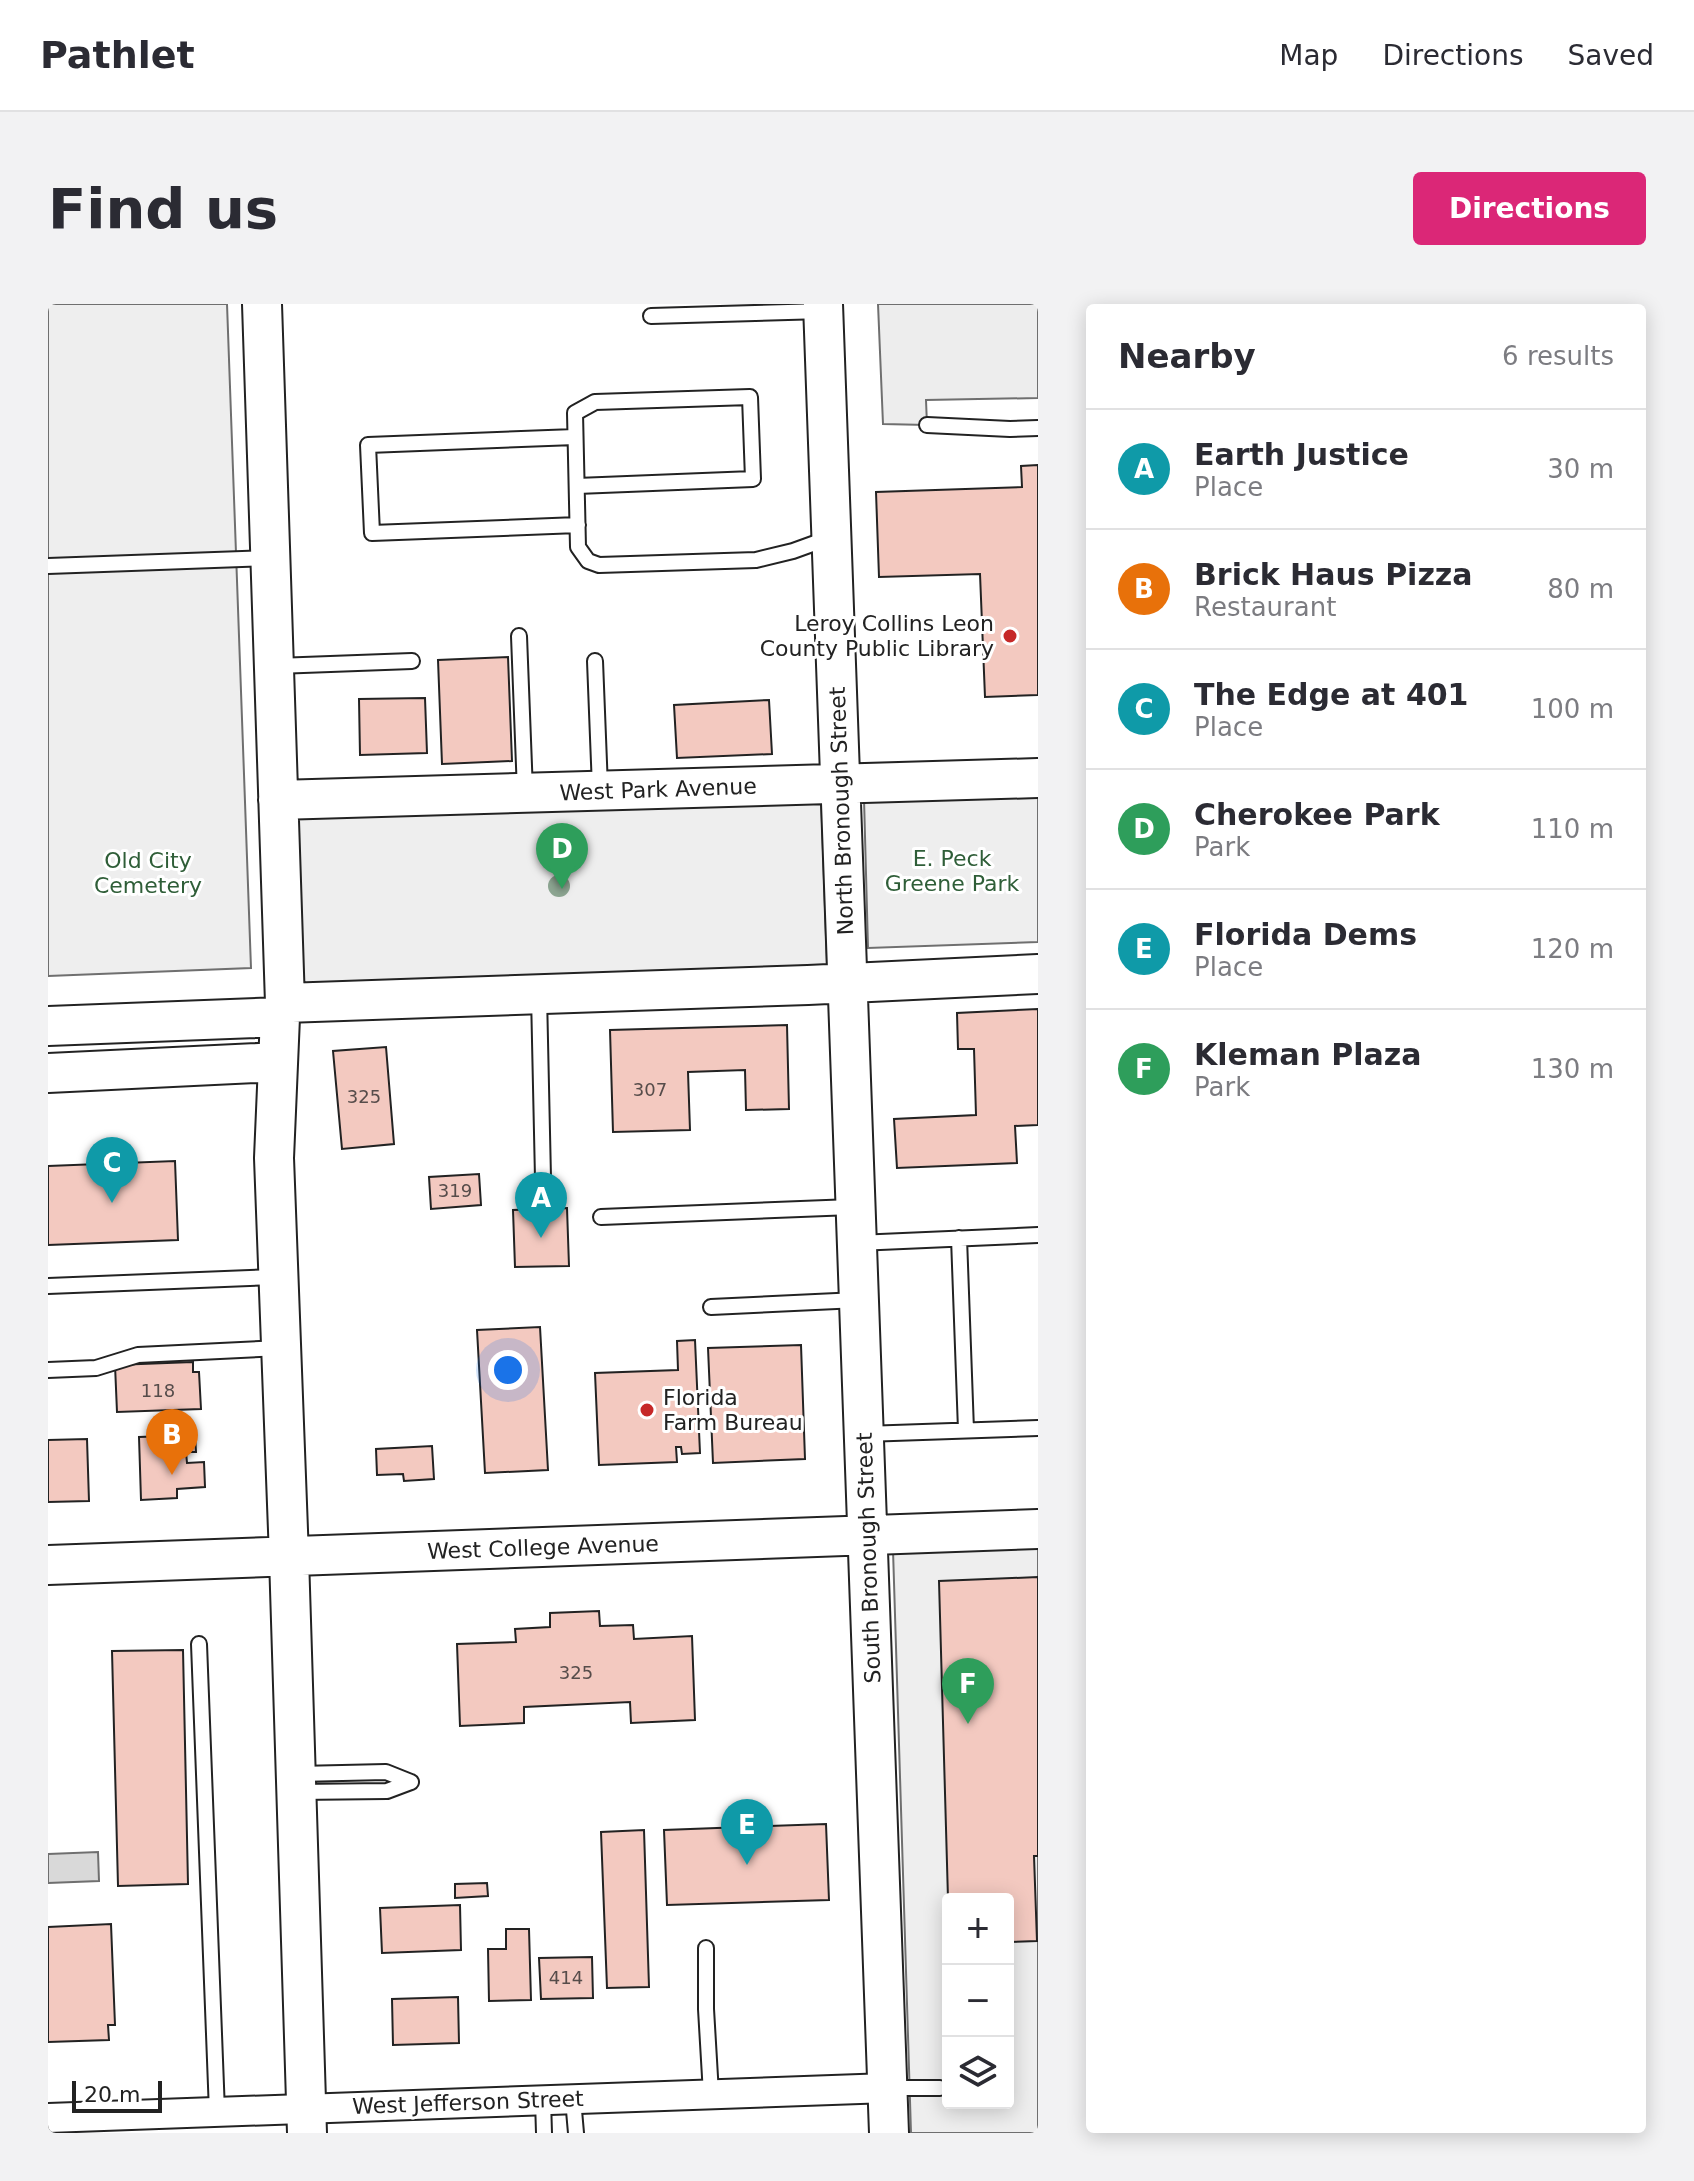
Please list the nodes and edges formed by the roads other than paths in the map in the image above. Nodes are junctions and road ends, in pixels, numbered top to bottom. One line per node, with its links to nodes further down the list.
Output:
1 (262, 304): 11 (street)
2 (823, 308): 3 (lane); 10 (street, North Bronough Street)
3 (672, 310): 4 (lane)
4 (651, 316)
5 (927, 425): 6 (lane)
6 (1038, 428)
7 (575, 437): 8 (lane); 8 (lane); 9 (lane)
8 (577, 486): 9 (lane)
9 (578, 525): 10 (lane)
10 (831, 537): 18 (street, North Bronough Street)
11 (270, 558): 12 (lane); 16 (street)
12 (48, 566)
13 (519, 636): 20 (lane)
14 (412, 661): 16 (lane)
15 (595, 661): 19 (lane)
16 (274, 666): 21 (street)
17 (1038, 778): 18 (street, West Park Avenue)
18 (840, 783): 19 (street, West Park Avenue); 23 (street, North Bronough Street)
19 (600, 790): 20 (street, West Park Avenue)
20 (525, 793): 21 (street, West Park Avenue)
21 (278, 800): 25 (street)
22 (1038, 974): 23 (street)
23 (847, 983): 24 (street); 31 (street, South Bronough Street)
24 (539, 994): 25 (street); 29 (lane)
25 (283, 1010): 26 (street); 27 (street)
26 (48, 1029): 28 (street)
27 (278, 1062): 28 (street); 34 (street)
28 (49, 1072)
29 (543, 1178)
30 (601, 1217): 31 (lane)
31 (856, 1225): 33 (lane); 36 (street, South Bronough Street)
32 (1038, 1235): 33 (lane)
33 (959, 1238): 41 (lane)
34 (279, 1277): 35 (lane); 38 (street)
35 (48, 1286)
36 (859, 1300): 37 (lane); 42 (street, South Bronough Street)
37 (711, 1307)
38 (281, 1348): 39 (lane); 45 (street)
39 (48, 1370)
40 (1038, 1428): 41 (lane)
41 (966, 1430): 42 (lane)
42 (864, 1434): 44 (street, South Bronough Street)
43 (1038, 1529): 44 (street, West College Avenue)
44 (868, 1535): 45 (street, West College Avenue); 50 (street, South Bronough Street)
45 (289, 1557): 46 (street, West College Avenue); 48 (street)
46 (48, 1565)
47 (199, 1644): 55 (lane)
48 (295, 1783): 48 (lane); 57 (street)
49 (706, 1948): 52 (lane)
50 (888, 2088): 51 (lane); 52 (street, West Jefferson Street); 60 (street, South Bronough Street)
51 (940, 2088)
52 (711, 2094): 53 (street, West Jefferson Street)
53 (573, 2099): 54 (street, West Jefferson Street); 59 (lane)
54 (543, 2100): 57 (street, West Jefferson Street); 58 (lane)
55 (217, 2112): 56 (street, West Jefferson Street); 57 (street, West Jefferson Street)
56 (48, 2118)
57 (306, 2120)
58 (544, 2133)
59 (576, 2133)
60 (889, 2133)

